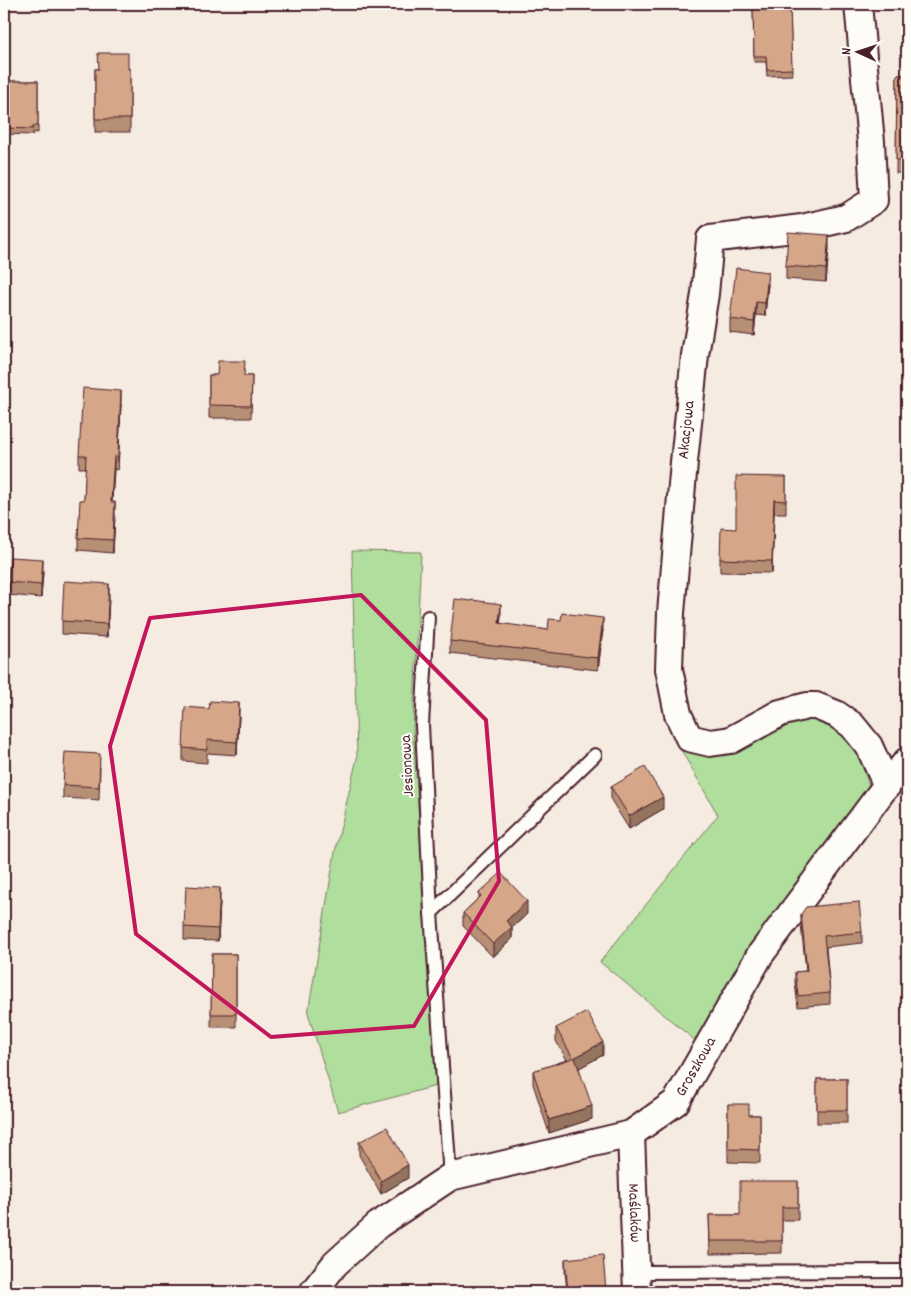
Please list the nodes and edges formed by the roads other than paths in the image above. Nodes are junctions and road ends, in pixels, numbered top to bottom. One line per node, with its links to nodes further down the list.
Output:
1 (858, 4): 5 (street, Akacjowa)
2 (428, 617): 6 (lane, Jesionowa)
3 (595, 755): 6 (lane)
4 (907, 761): 5 (street, Groszkowa)
5 (887, 786): 7 (street, Groszkowa)
6 (431, 913): 8 (lane, Jesionowa)
7 (631, 1134): 8 (street, Groszkowa); 10 (street, Maślaków)
8 (450, 1177): 11 (street, Groszkowa)
9 (907, 1271): 10 (lane)
10 (637, 1282)
11 (312, 1292)

